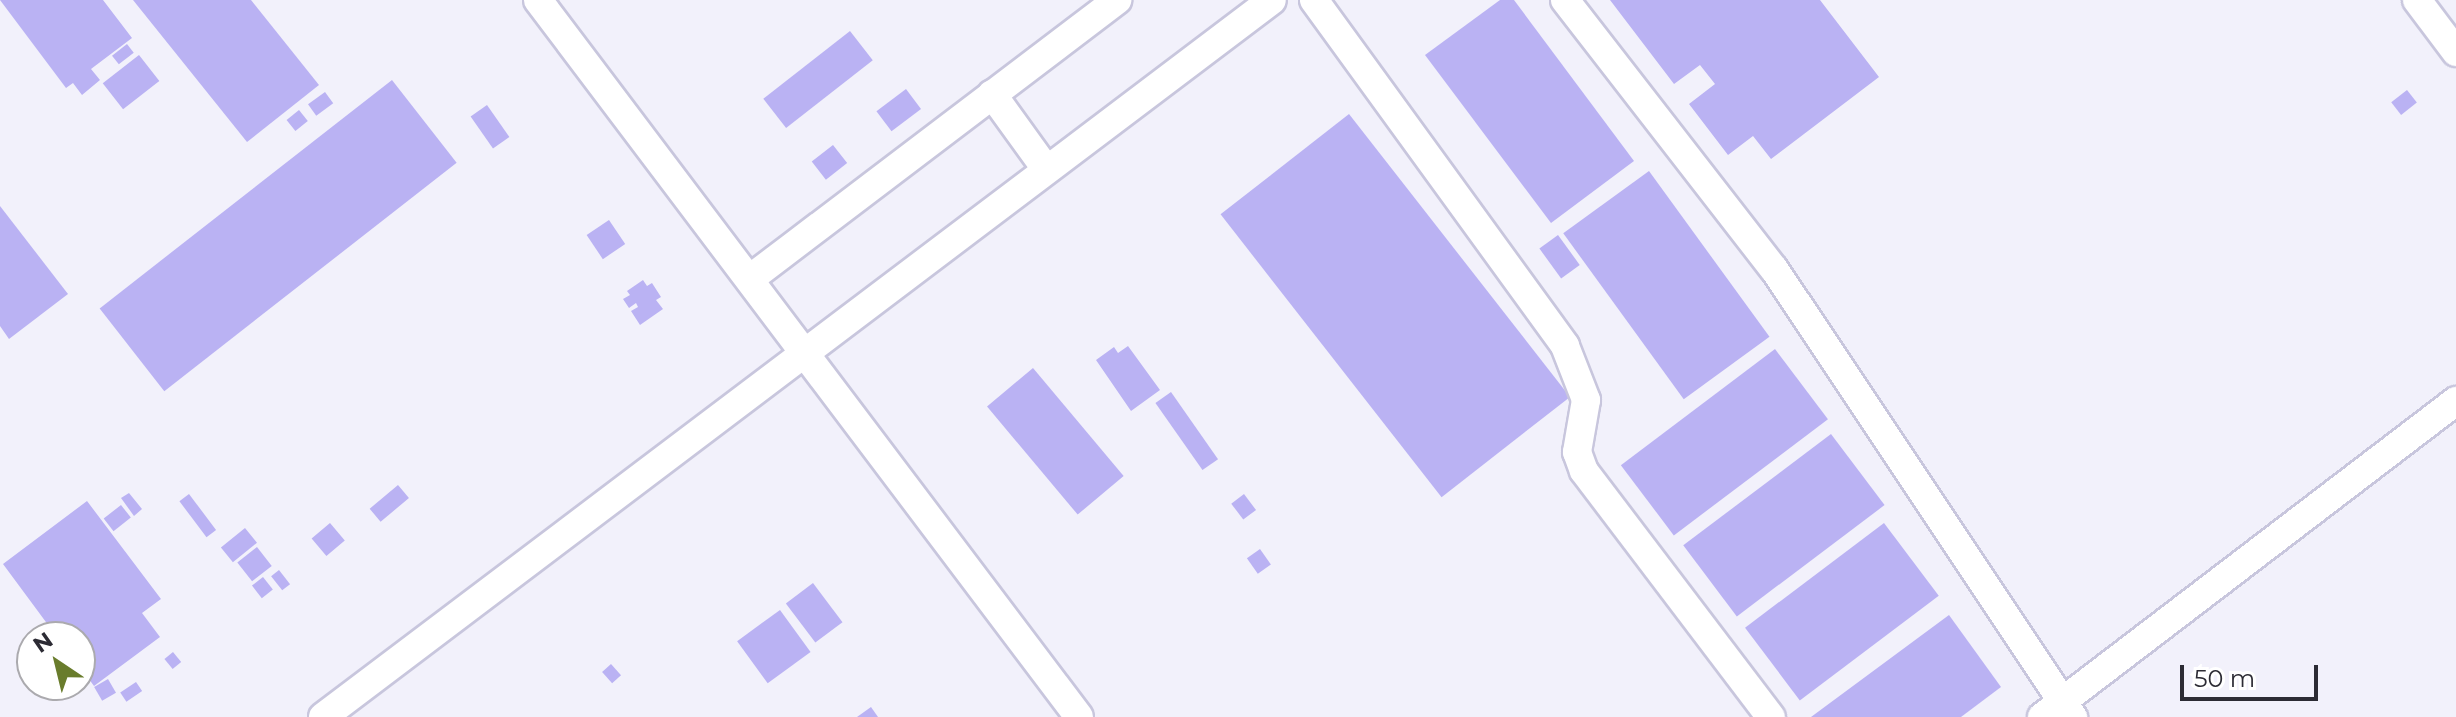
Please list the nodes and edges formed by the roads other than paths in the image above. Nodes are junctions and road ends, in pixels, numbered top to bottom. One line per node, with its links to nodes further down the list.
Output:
1 (538, 0): 10 (street)
2 (1117, 0): 8 (street)
3 (1272, 0): 9 (street)
4 (1314, 0): 16 (street)
5 (1565, 0): 13 (street)
6 (2417, 0): 7 (street)
7 (2456, 52)
8 (992, 94): 9 (street); 10 (street)
9 (1046, 169): 11 (street)
10 (751, 278): 11 (street)
11 (804, 352): 14 (street); 15 (street)
12 (2456, 401): 13 (street)
13 (2059, 712)
14 (323, 717)
15 (1079, 717)
16 (1771, 717)

